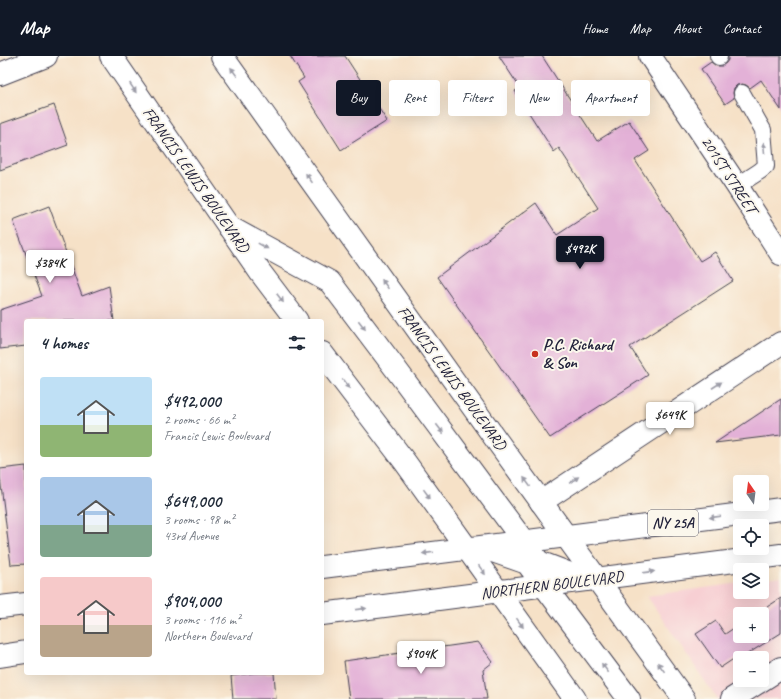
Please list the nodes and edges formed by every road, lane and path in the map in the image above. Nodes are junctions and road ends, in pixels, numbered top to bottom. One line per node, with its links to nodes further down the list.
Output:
1 (46, 56): 5 (main road)
2 (111, 56): 8 (main road, FRANCIS LEWIS BOULEVARD, one-way to 8)
3 (222, 56): 13 (main road, FRANCIS LEWIS BOULEVARD, one-way to 3)
4 (650, 56): 7 (main road, 201ST STREET)
5 (0, 74)
6 (742, 93): 7 (lane, one-way to 6)
7 (737, 186): 9 (main road, 201ST STREET)
8 (228, 227): 10 (main road, FRANCIS LEWIS BOULEVARD, one-way to 10); 16 (main road, one-way to 16)
9 (781, 254)
10 (295, 319)
11 (781, 343): 13 (main road, one-way to 11)
12 (324, 356): 17 (main road, one-way to 17)
13 (541, 502): 15 (main road, FRANCIS LEWIS BOULEVARD)
14 (781, 509): 15 (main road, NY 25A, one-way to 15)
15 (566, 536): 16 (main road, NY 25A); 20 (main road, FRANCIS LEWIS BOULEVARD)
16 (524, 541): 17 (main road, NY 25A); 20 (main road)
17 (473, 548): 19 (main road, NY 25A, one-way to 19); 21 (main road); 22 (main road, one-way to 22)
18 (781, 555): 20 (main road, NORTHERN BOULEVARD, one-way to 18)
19 (324, 567)
20 (591, 580): 21 (main road, NORTHERN BOULEVARD); 31 (main road, FRANCIS LEWIS BOULEVARD, one-way to 20)
21 (544, 585): 22 (main road, NORTHERN BOULEVARD); 30 (main road, one-way to 21)
22 (498, 592): 25 (main road, NORTHERN BOULEVARD, one-way to 22); 29 (main road, one-way to 29)
23 (24, 604): 24 (main road)
24 (0, 607)
25 (324, 614)
26 (24, 652): 27 (main road)
27 (0, 656)
28 (781, 668): 32 (main road)
29 (575, 699)
30 (629, 699)
31 (684, 699)
32 (732, 699)

